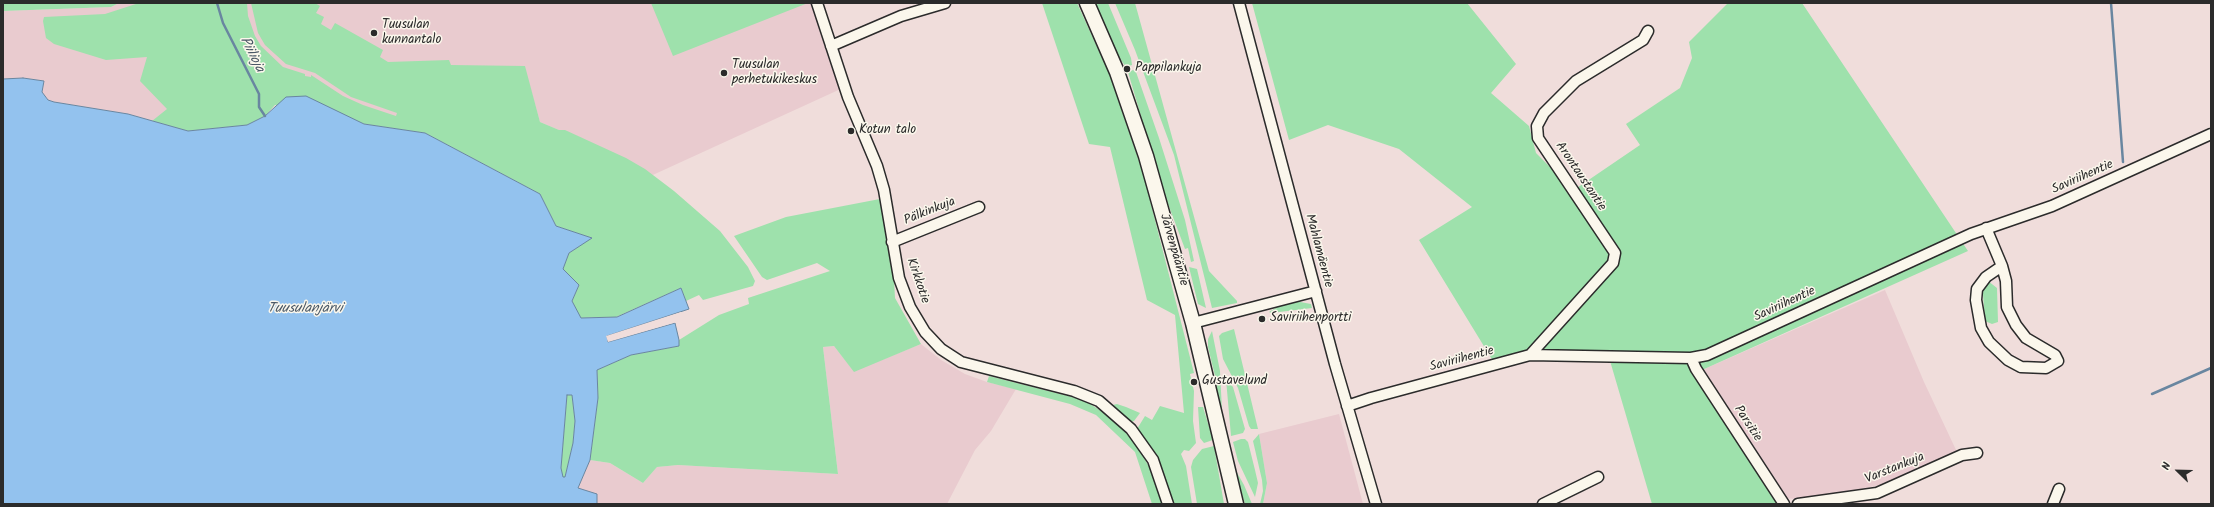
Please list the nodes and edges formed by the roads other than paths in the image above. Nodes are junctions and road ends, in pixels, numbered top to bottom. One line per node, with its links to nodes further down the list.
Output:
1 (817, 3): 6 (street, Kirkkotie)
2 (945, 3): 6 (street)
3 (1086, 3): 13 (main road, Järvenpääntie)
4 (1239, 3): 12 (street, Mahlamäentie)
5 (1648, 30): 14 (street, Arontaustantie)
6 (831, 46): 10 (street, Kirkkotie)
7 (2211, 134): 9 (street, Saviriihentie)
8 (979, 207): 10 (street, Pälkinkuja)
9 (1986, 228): 11 (street); 15 (street, Saviriihentie)
10 (892, 242): 20 (street, Kirkkotie)
11 (2002, 266): 11 (street)
12 (1316, 291): 13 (street); 16 (street, Mahlamäentie)
13 (1193, 323): 21 (main road, Järvenpääntie)
14 (1530, 355): 15 (street, Saviriihentie); 16 (street, Saviriihentie)
15 (1691, 358): 24 (street, Parsitie)
16 (1348, 406): 22 (street, Mahlamäentie)
17 (1977, 453): 25 (street, Varstankuja)
18 (1598, 478): 23 (street)
19 (2059, 489): 26 (street)
20 (1168, 504)
21 (1236, 504)
22 (1376, 504)
23 (1543, 504)
24 (1784, 504)
25 (1798, 504)
26 (2053, 504)

